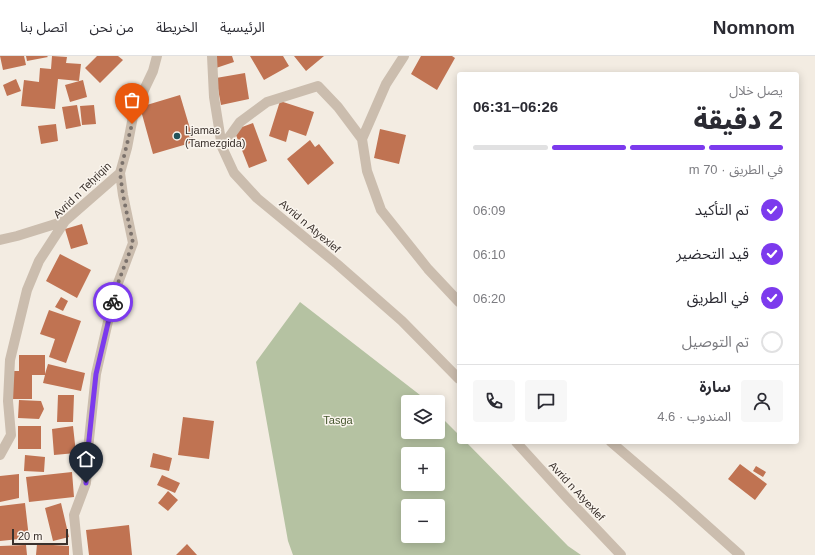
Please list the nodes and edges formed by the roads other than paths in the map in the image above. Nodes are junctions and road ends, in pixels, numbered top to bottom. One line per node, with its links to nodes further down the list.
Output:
1 (157, 56): 6 (street, Avrid n Teḥṛiqin)
2 (212, 56): 5 (street, Avrid n Atyexlef)
3 (404, 56): 4 (street)
4 (362, 139): 5 (street); 9 (street)
5 (222, 147): 10 (street, Avrid n Atyexlef)
6 (120, 173): 7 (street, Avrid n Teḥṛiqin); 14 (street)
7 (65, 221): 8 (street); 13 (street, Avrid n Teḥṛiqin)
8 (0, 240)
9 (457, 300)
10 (457, 377)
11 (518, 444): 15 (street, Avrid n Atyexlef)
12 (613, 444): 16 (street)
13 (0, 455)
14 (78, 555)
15 (621, 555)
16 (740, 555)

